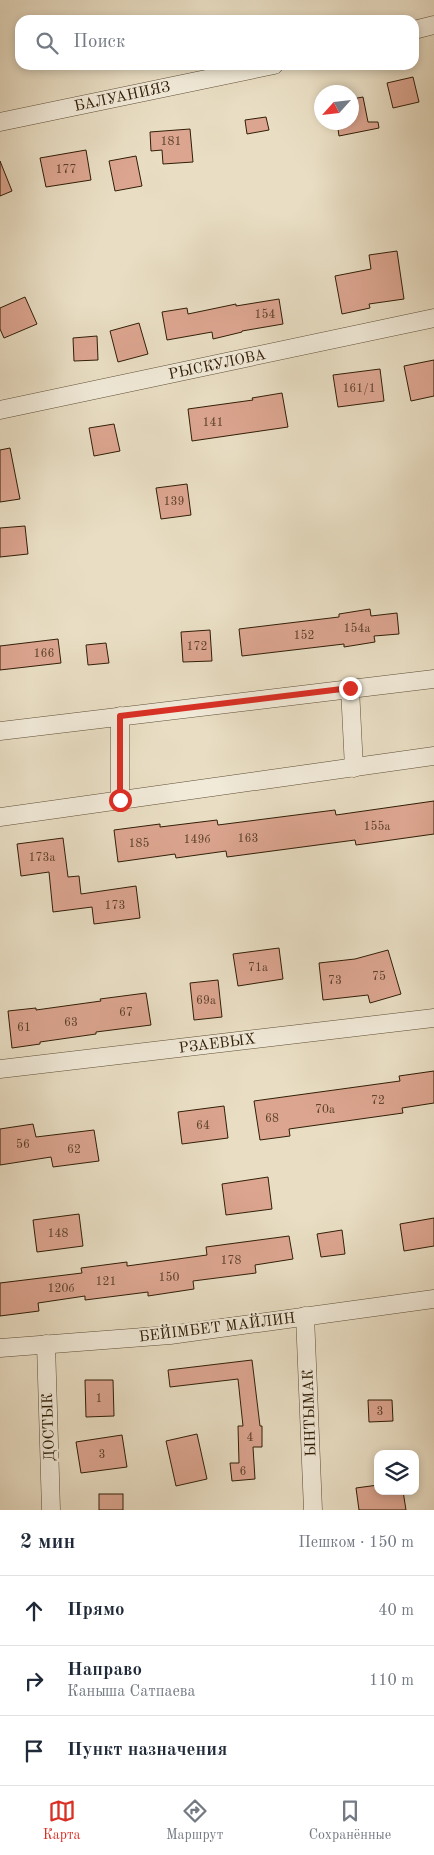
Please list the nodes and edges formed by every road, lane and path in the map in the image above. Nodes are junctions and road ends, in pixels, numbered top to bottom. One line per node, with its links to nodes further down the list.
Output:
1 (434, 25): 2 (street)
2 (419, 29)
3 (250, 70): 4 (street, БАЛУАНИЯЗ)
4 (0, 122)
5 (434, 318): 6 (street, РЫСКУЛОВА)
6 (0, 410)
7 (434, 679): 8 (street)
8 (350, 688): 9 (street); 12 (street)
9 (120, 716): 10 (street); 13 (street)
10 (0, 731)
11 (434, 756): 12 (street)
12 (354, 768): 13 (street)
13 (120, 800): 14 (street)
14 (0, 817)
15 (434, 1018): 16 (street, РЗАЕВЫХ)
16 (0, 1068)
17 (434, 1299): 18 (street, БЕЙІМБЕТ МАЙЛИН)
18 (305, 1316): 19 (street, БЕЙІМБЕТ МАЙЛИН); 22 (street, ЫНТЫМАК)
19 (46, 1344): 20 (street, БЕЙІМБЕТ МАЙЛИН); 21 (street, ДОСТЫК)
20 (0, 1348)
21 (51, 1510)
22 (312, 1510)

